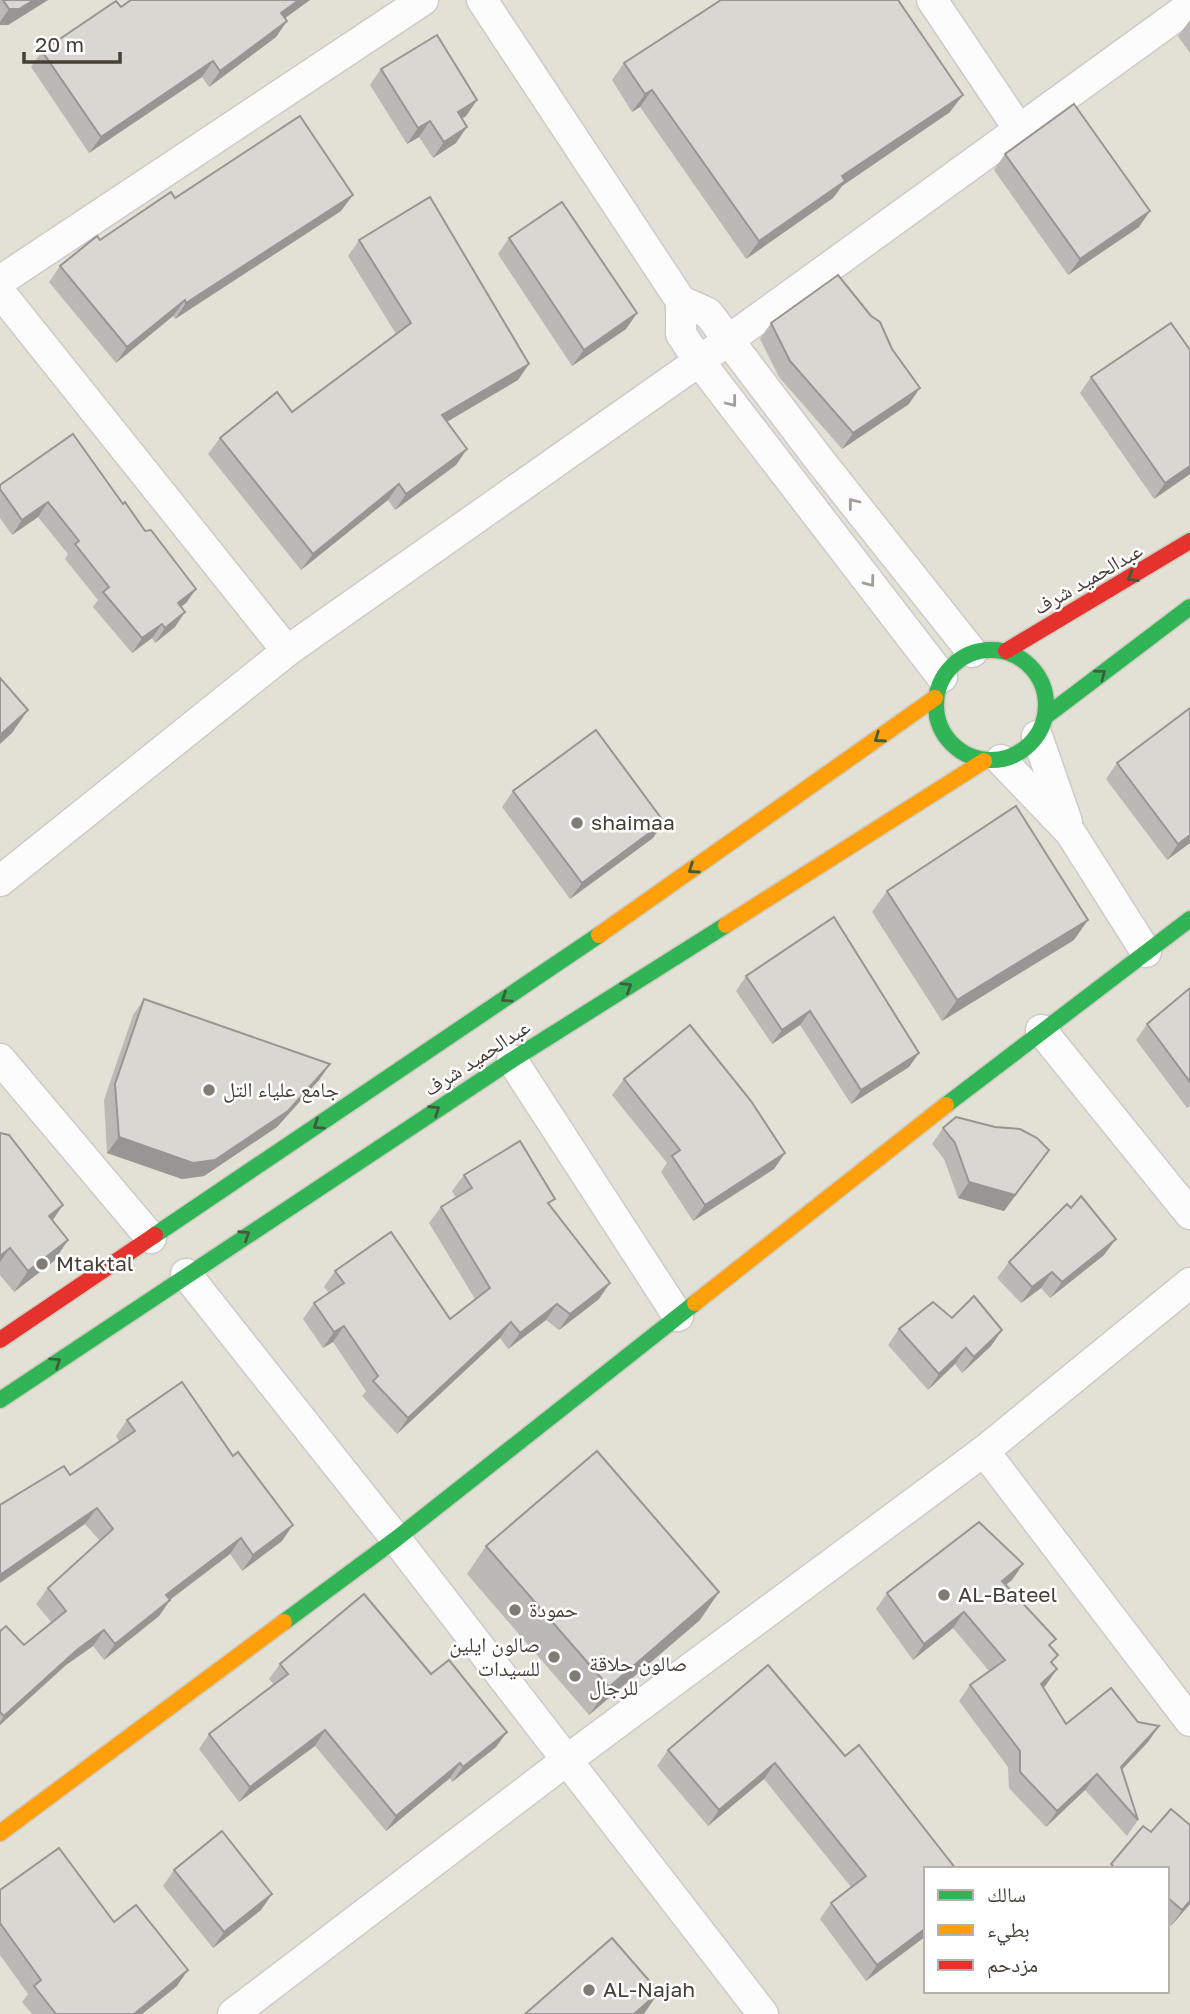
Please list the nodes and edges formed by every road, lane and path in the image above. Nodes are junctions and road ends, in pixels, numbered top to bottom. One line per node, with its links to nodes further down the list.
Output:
1 (423, 0): 6 (street)
2 (482, 0): 8 (street)
3 (932, 0): 5 (street)
4 (1190, 6): 5 (street)
5 (1018, 128): 9 (street)
6 (0, 281)
7 (0, 292): 13 (street)
8 (681, 301): 9 (street); 10 (street)
9 (728, 340): 10 (street); 15 (street, one-way to 9)
10 (699, 361): 13 (street); 16 (street, one-way to 16)
11 (1190, 541): 14 (main road, عبدالحميد شرف, one-way to 14)
12 (1190, 607): 17 (main road, one-way to 12)
13 (287, 651): 20 (street)
14 (1006, 651): 15 (main road); 17 (main road)
15 (972, 652): 16 (main road)
16 (939, 687): 18 (main road); 27 (main road, عبدالحميد شرف, one-way to 27)
17 (1042, 726): 18 (main road); 19 (street)
18 (992, 760): 19 (street); 25 (main road, عبدالحميد شرف, one-way to 18)
19 (1070, 832): 22 (street)
20 (0, 881)
21 (1190, 919): 22 (main road)
22 (1146, 952): 23 (main road)
23 (1041, 1030): 26 (street); 30 (main road)
24 (0, 1059): 27 (street)
25 (512, 1060): 28 (main road, عبدالحميد شرف, one-way to 25); 30 (street)
26 (1190, 1214)
27 (151, 1238): 31 (main road, عبدالحميد شرف)
28 (186, 1274): 32 (main road, عبدالحميد شرف, one-way to 28); 34 (street)
29 (1190, 1283): 33 (street)
30 (678, 1315): 34 (main road)
31 (0, 1340)
32 (0, 1400)
33 (984, 1451): 35 (street); 36 (street)
34 (396, 1539): 36 (street); 37 (main road)
35 (1190, 1721)
36 (568, 1760): 38 (street); 39 (street)
37 (0, 1833)
38 (233, 2014)
39 (763, 2014)

